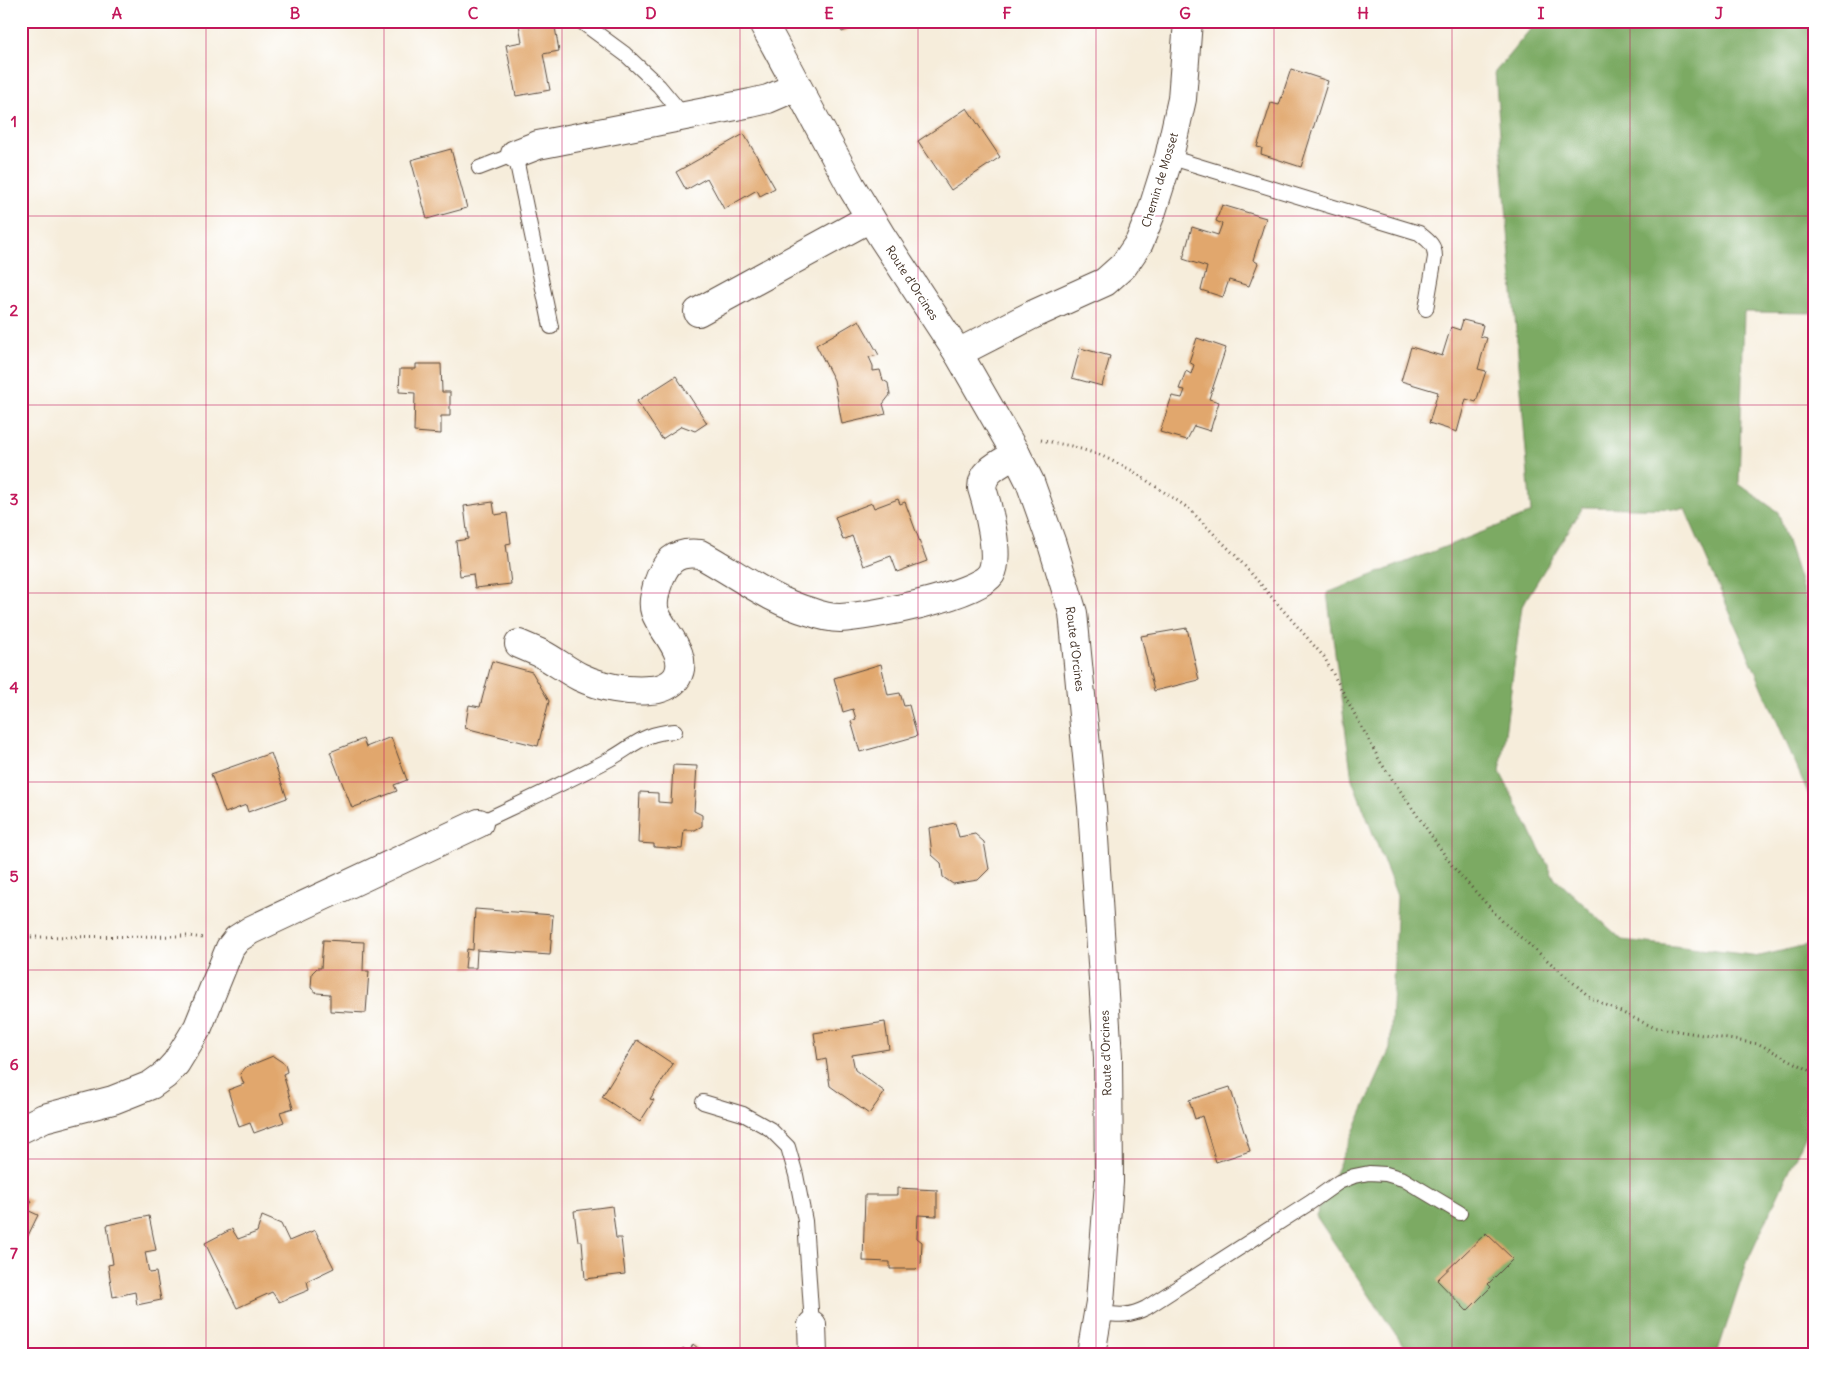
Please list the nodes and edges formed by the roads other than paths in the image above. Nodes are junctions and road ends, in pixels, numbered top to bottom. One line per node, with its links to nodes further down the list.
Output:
1 (762, 21): 4 (street, Route d'Orcines)
2 (1188, 21): 7 (street, Chemin de Mosset)
3 (583, 23): 5 (lane)
4 (796, 87): 5 (street); 9 (street, Route d'Orcines)
5 (684, 116): 6 (street)
6 (515, 154): 8 (lane); 12 (lane)
7 (1169, 157): 10 (lane); 13 (street, Chemin de Mosset)
8 (479, 168)
9 (870, 218): 11 (street); 13 (street, Route d'Orcines)
10 (1426, 309)
11 (698, 312)
12 (551, 328)
13 (958, 353): 14 (street, Route d'Orcines)
14 (1014, 450): 15 (street); 21 (street, Route d'Orcines)
15 (519, 644)
16 (675, 730): 17 (lane)
17 (479, 823): 19 (street)
18 (702, 1102): 22 (lane)
19 (21, 1129)
20 (1460, 1213): 21 (lane)
21 (1098, 1313): 24 (street, Route d'Orcines)
22 (812, 1325): 23 (street)
23 (813, 1354)
24 (1091, 1354)

